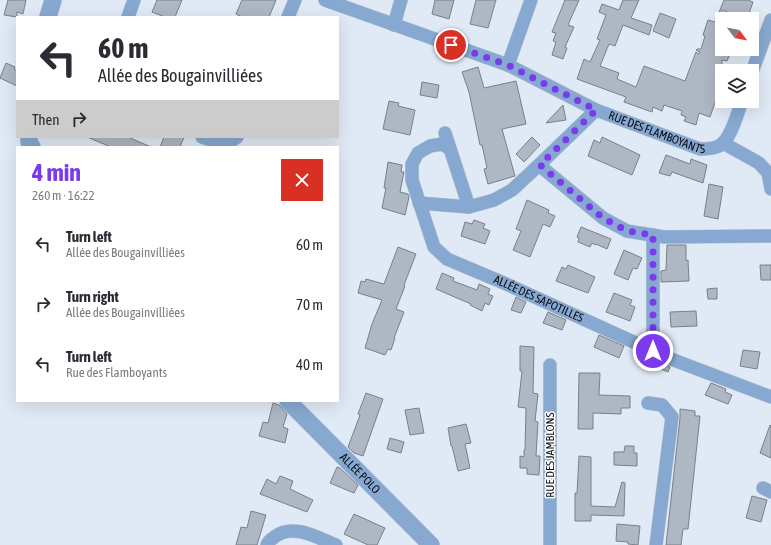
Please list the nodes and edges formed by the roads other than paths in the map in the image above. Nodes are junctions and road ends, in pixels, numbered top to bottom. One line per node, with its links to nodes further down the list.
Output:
1 (53, 0): 7 (street)
2 (134, 0): 8 (street)
3 (295, 0): 9 (street)
4 (325, 0): 11 (street, RUE DES FLAMBOYANTS)
5 (402, 0): 11 (street)
6 (530, 0): 13 (street)
7 (48, 16)
8 (128, 16)
9 (288, 16)
10 (771, 20): 12 (street)
11 (394, 25): 13 (street, RUE DES FLAMBOYANTS)
12 (755, 64)
13 (508, 65): 15 (street, RUE DES FLAMBOYANTS)
14 (739, 108): 19 (street, RUE DES FLAMBOYANTS)
15 (596, 110): 19 (street, RUE DES FLAMBOYANTS); 21 (street)
16 (444, 133): 20 (street)
17 (205, 138): 18 (street)
18 (236, 138)
19 (724, 143): 22 (street)
20 (450, 149): 23 (street, ALLÉE DES SAPOTILLES); 24 (street)
21 (540, 165): 24 (street); 25 (street)
22 (771, 189)
23 (419, 203): 24 (street); 27 (street, ALLÉE DES SAPOTILLES)
24 (469, 207)
25 (653, 235): 26 (street); 27 (street)
26 (771, 236)
27 (653, 351): 29 (street, ALLÉE DES SAPOTILLES)
28 (550, 365): 35 (street, RUE DES JAMBLONS)
29 (771, 397)
30 (289, 402): 34 (street, ALLÉE POLO)
31 (648, 403): 36 (street)
32 (267, 545): 33 (street)
33 (336, 545)
34 (431, 545)
35 (550, 545)
36 (656, 545)

